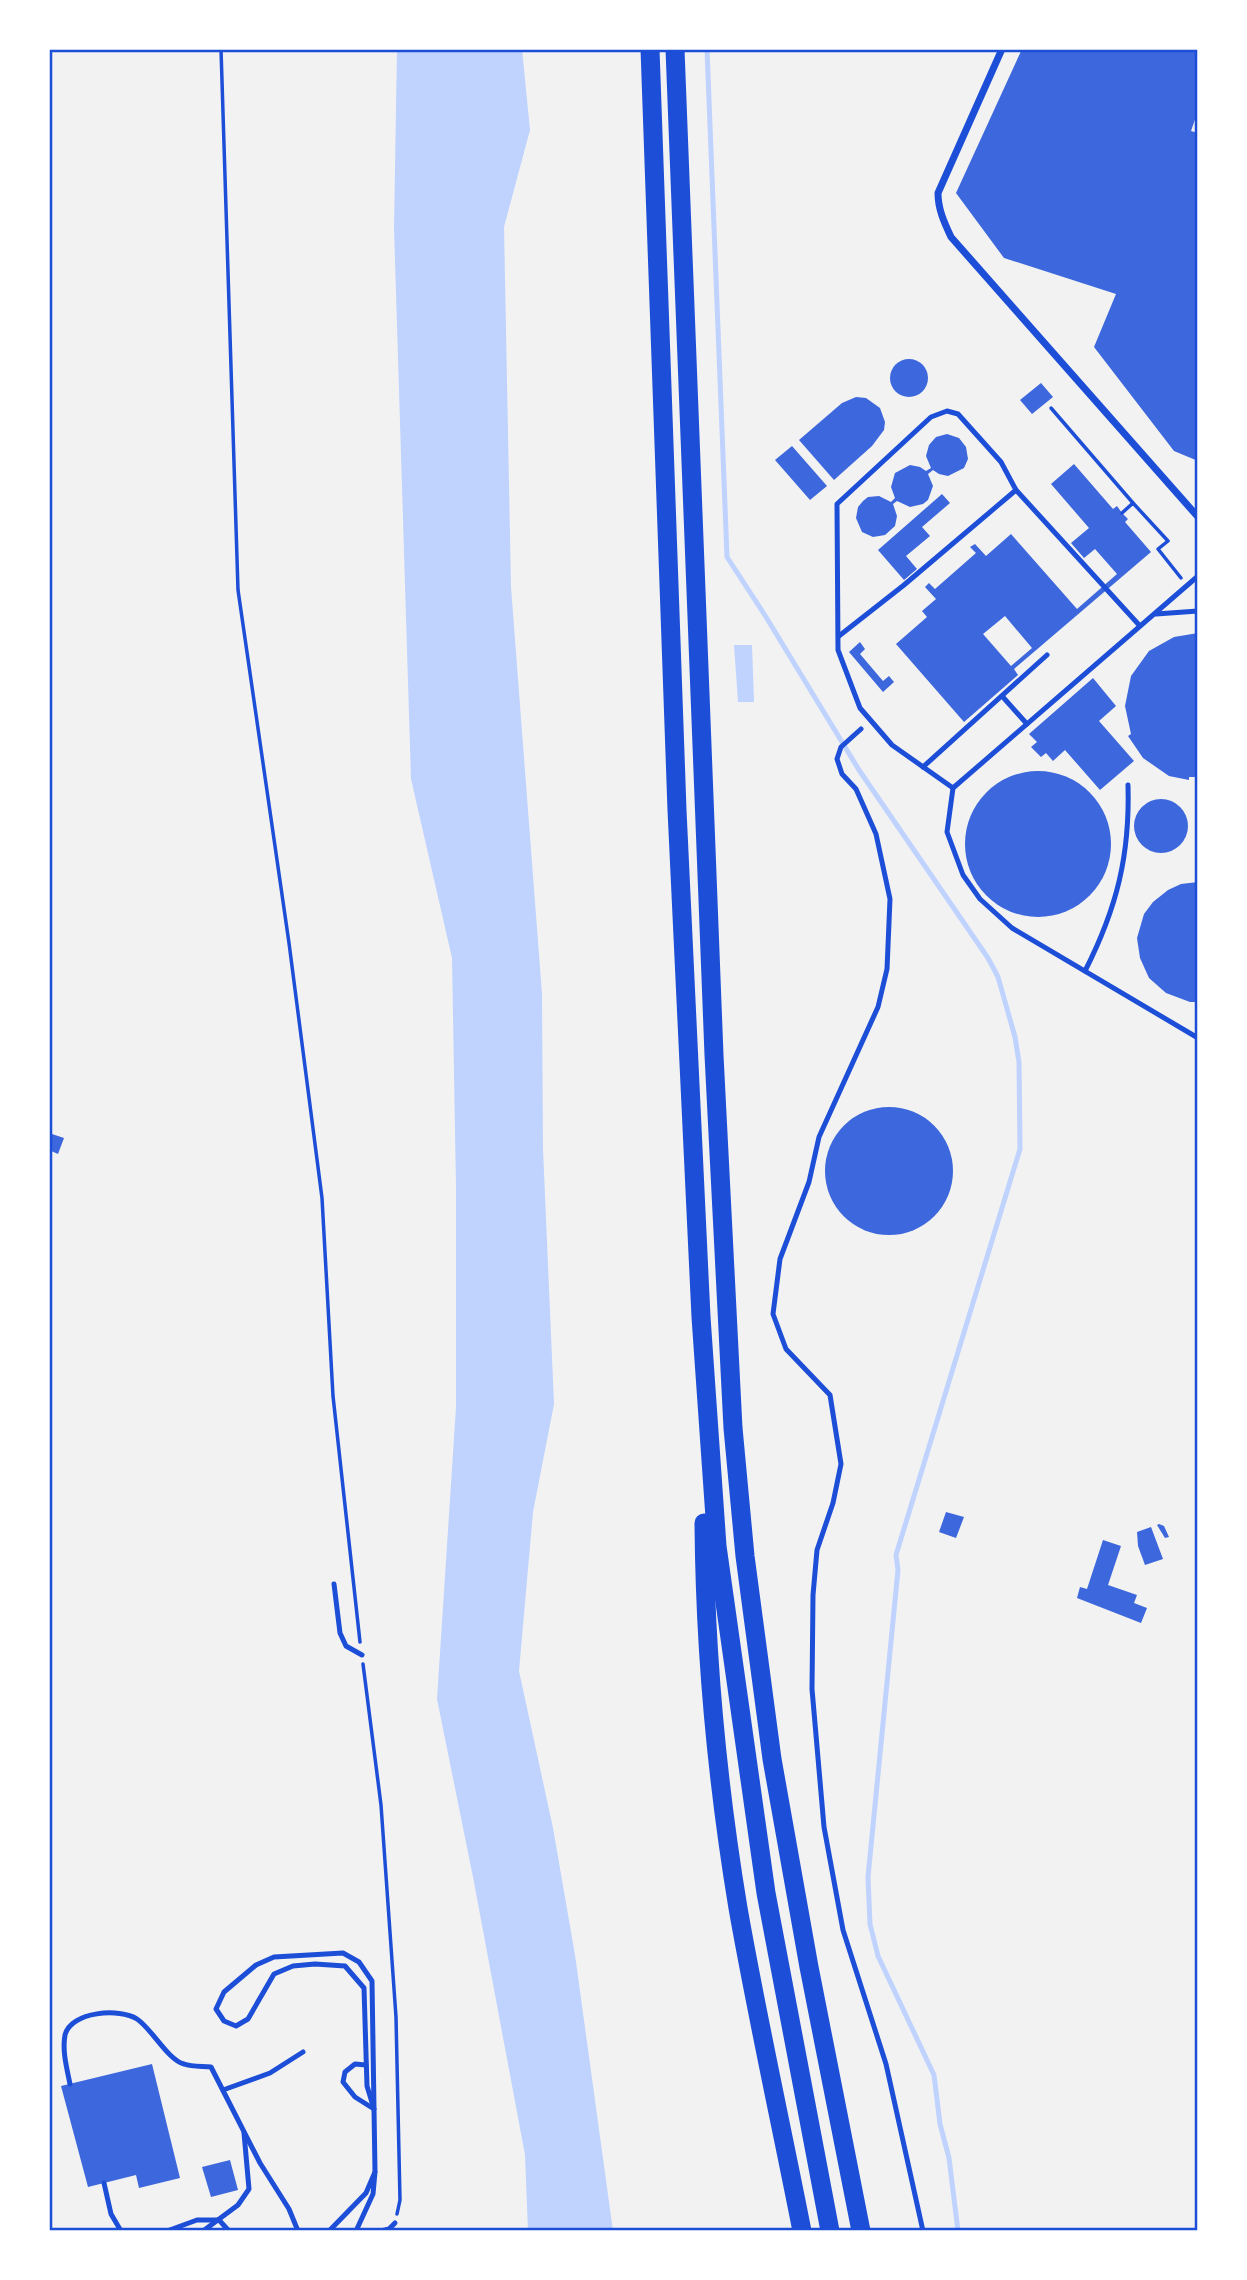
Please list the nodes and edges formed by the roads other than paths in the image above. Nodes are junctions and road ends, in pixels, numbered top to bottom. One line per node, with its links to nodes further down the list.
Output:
1 (650, 49): 20 (highway)
2 (675, 49): 43 (highway)
3 (1002, 49): 5 (street)
4 (1016, 489): 9 (lane); 10 (lane); 10 (lane)
5 (1198, 517)
6 (1198, 576): 8 (lane)
7 (1198, 611): 8 (lane)
8 (1154, 614): 9 (lane)
9 (1140, 626): 13 (lane)
10 (839, 636): 15 (lane)
11 (1047, 655): 12 (lane)
12 (1002, 696): 13 (lane); 15 (lane)
13 (1027, 724): 17 (lane)
14 (861, 729): 44 (lane)
15 (923, 767): 17 (lane)
16 (1128, 785): 18 (lane)
17 (953, 788): 18 (lane)
18 (1085, 971): 19 (lane)
19 (1198, 1038)
20 (701, 1317): 41 (highway); 42 (highway)
21 (334, 1584): 22 (lane)
22 (362, 1655)
23 (303, 2052): 26 (lane)
24 (366, 2065): 27 (lane); 27 (lane); 27 (lane)
25 (70, 2084): 26 (lane)
26 (223, 2090): 28 (lane)
27 (374, 2109): 29 (lane)
28 (244, 2130): 31 (lane); 37 (lane)
29 (375, 2172): 38 (lane); 39 (lane)
30 (104, 2183): 33 (lane)
31 (219, 2220): 34 (lane); 35 (lane); 36 (lane)
32 (395, 2223): 40 (lane)
33 (121, 2231)
34 (167, 2231)
35 (203, 2231)
36 (229, 2231)
37 (298, 2231)
38 (329, 2231)
39 (356, 2231)
40 (381, 2231)
41 (802, 2231)
42 (830, 2231)
43 (861, 2231)
44 (923, 2231)

